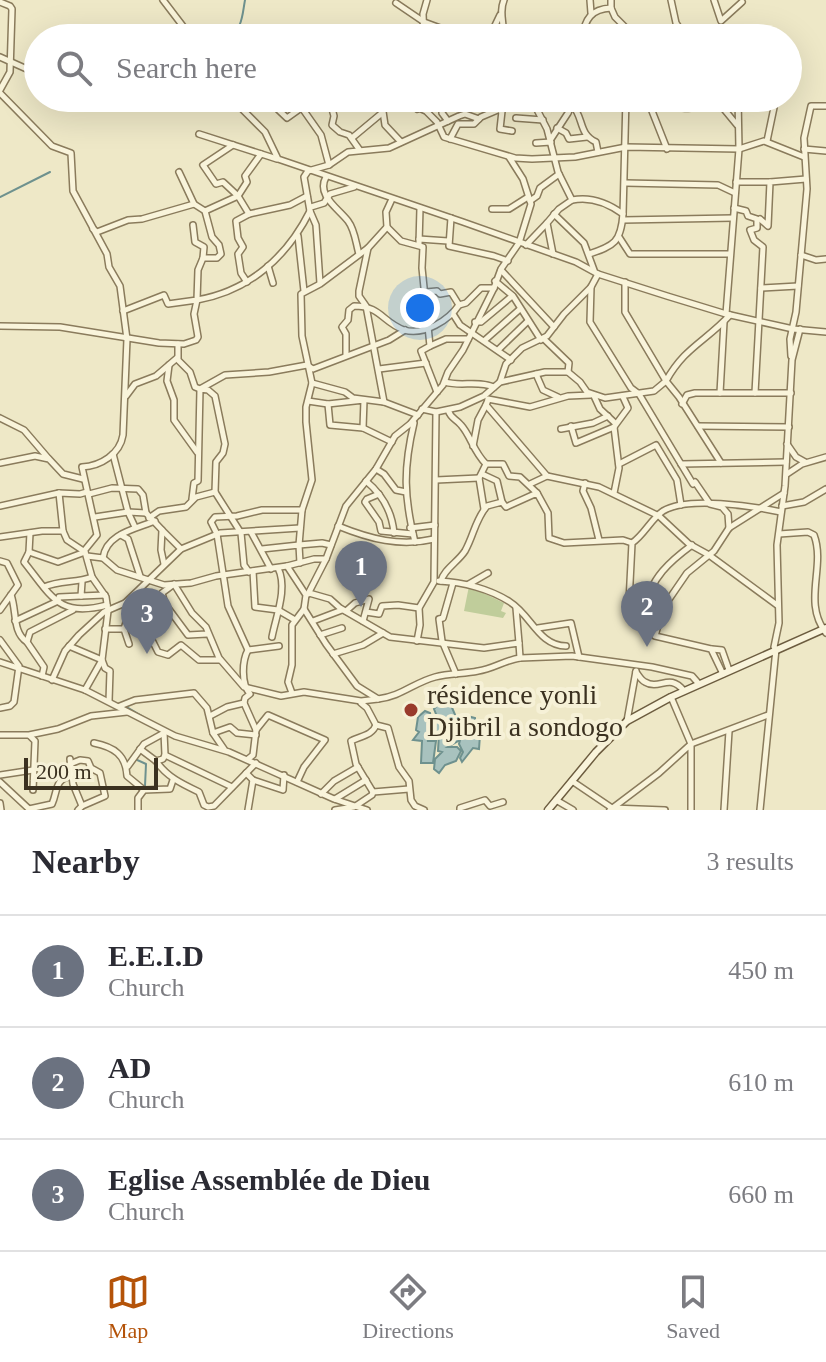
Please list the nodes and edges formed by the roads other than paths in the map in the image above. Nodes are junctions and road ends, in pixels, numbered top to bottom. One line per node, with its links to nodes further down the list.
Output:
1 (163, 0): 15 (street)
2 (427, 0): 14 (street)
3 (504, 0): 13 (street)
4 (590, 0): 12 (street)
5 (619, 0): 11 (street)
6 (671, 0): 21 (street)
7 (714, 0): 9 (street)
8 (0, 2): 23 (street)
9 (742, 2)
10 (396, 3): 14 (street)
11 (611, 4): 12 (street); 20 (street)
12 (591, 13): 19 (street)
13 (500, 14): 17 (street); 18 (street)
14 (424, 22): 16 (street)
15 (181, 24)
16 (429, 24)
17 (495, 24)
18 (503, 24)
19 (585, 24)
20 (624, 24)
21 (678, 24)
22 (0, 57): 23 (street)
23 (10, 63): 24 (street); 25 (street)
24 (24, 68)
25 (0, 91): 106 (street)
26 (826, 106): 66 (street)
27 (246, 112): 73 (street)
28 (305, 112): 51 (street)
29 (333, 112): 47 (street)
30 (427, 112): 48 (street)
31 (442, 112): 46 (street)
32 (497, 112): 44 (street)
33 (502, 112): 52 (street)
34 (538, 112): 45 (street)
35 (567, 112): 50 (street)
36 (579, 112): 54 (street)
37 (626, 112): 62 (street)
38 (652, 112): 64 (street)
39 (728, 112): 49 (street)
40 (737, 112): 49 (street)
41 (773, 112): 58 (street)
42 (382, 113): 55 (street); 59 (street)
43 (516, 118): 45 (street)
44 (479, 119): 46 (street); 56 (street)
45 (543, 120): 57 (street)
46 (448, 121): 48 (street)
47 (332, 125): 51 (street); 55 (street)
48 (439, 125): 56 (street); 59 (street)
49 (737, 125): 65 (street)
50 (557, 128): 54 (street); 57 (street)
51 (318, 131): 74 (street)
52 (512, 131)
53 (199, 134): 61 (street)
54 (587, 137): 68 (street)
55 (352, 138): 63 (street)
56 (450, 139): 70 (street)
57 (551, 141): 60 (street); 72 (street)
58 (767, 141): 65 (street); 71 (street)
59 (401, 142): 63 (street)
60 (536, 143)
61 (233, 145): 69 (street); 85 (street)
62 (626, 147): 64 (street); 68 (street); 82 (street)
63 (359, 149): 74 (street)
64 (667, 149): 65 (street)
65 (739, 149): 80 (street)
66 (804, 149): 67 (street); 71 (street)
67 (826, 151)
68 (598, 152): 72 (street)
69 (261, 154): 73 (street); 85 (street)
70 (509, 157): 72 (street); 89 (street)
71 (804, 157): 79 (street)
72 (554, 158): 77 (street)
73 (278, 159): 75 (street)
74 (329, 165): 75 (street)
75 (308, 171): 78 (street); 86 (street)
76 (179, 172): 91 (street)
77 (559, 174): 89 (street); 90 (street)
78 (326, 177): 83 (street); 87 (street)
79 (806, 179): 81 (street); 117 (street)
80 (736, 182): 81 (street); 84 (street)
81 (770, 182): 100 (street)
82 (625, 183): 84 (street); 99 (street)
83 (355, 187): 87 (street); 88 (street)
84 (735, 193): 93 (street)
85 (238, 196): 96 (street); 97 (street)
86 (307, 196): 94 (street); 97 (street)
87 (328, 199): 94 (street); 113 (street)
88 (392, 199): 92 (street); 105 (street)
89 (529, 199): 95 (street); 111 (street)
90 (572, 200): 98 (street); 99 (street)
91 (194, 204): 96 (street); 106 (street)
92 (420, 208): 101 (street); 110 (street)
93 (734, 208): 100 (street); 102 (street)
94 (311, 209): 107 (street); 127 (street)
95 (492, 209)
96 (205, 211): 118 (street)
97 (249, 214): 124 (street)
98 (554, 214): 103 (street); 115 (street)
99 (623, 217): 102 (street); 108 (street)
100 (751, 217): 131 (street)
101 (451, 218): 109 (street); 111 (street)
102 (733, 218): 116 (street)
103 (547, 223): 111 (street); 114 (street)
104 (193, 225): 118 (street)
105 (387, 227): 110 (street); 112 (street)
106 (92, 229): 139 (street)
107 (297, 235): 121 (street); 132 (street)
108 (619, 237): 115 (street); 116 (street)
109 (448, 241): 110 (street); 120 (street)
110 (419, 242): 133 (street)
111 (523, 244): 114 (street); 120 (street)
112 (368, 248): 113 (street); 137 (street)
113 (359, 254): 127 (street)
114 (553, 254): 123 (street)
115 (589, 254): 123 (street)
116 (730, 254): 141 (street)
117 (801, 255): 119 (street); 129 (street)
118 (203, 258): 135 (street)
119 (826, 259)
120 (508, 261): 122 (street)
121 (268, 266): 124 (street); 126 (street)
122 (501, 269): 128 (street); 147 (street)
123 (596, 272): 125 (street); 130 (street)
124 (247, 282): 135 (street)
125 (625, 282): 141 (street); 170 (street)
126 (273, 283)
127 (320, 284): 132 (street)
128 (494, 284): 134 (street); 136 (street); 145 (street)
129 (798, 286): 131 (street); 149 (street)
130 (591, 287): 147 (street); 180 (street)
131 (761, 288): 144 (street)
132 (304, 291): 166 (street)
133 (426, 292): 136 (street); 148 (street)
134 (513, 296): 138 (street); 145 (street)
135 (197, 300): 139 (street); 157 (street)
136 (459, 305): 140 (street)
137 (366, 306): 142 (street); 158 (street); 161 (street)
138 (521, 309): 143 (street); 155 (street)
139 (123, 311): 153 (street)
140 (453, 314): 148 (street); 152 (street)
141 (727, 317): 144 (street); 170 (street); 177 (street)
142 (387, 321): 150 (street); 154 (street)
143 (528, 321): 156 (street); 160 (street)
144 (759, 321): 149 (street); 178 (street)
145 (475, 322): 152 (street)
146 (0, 326): 153 (street)
147 (554, 327): 156 (street)
148 (428, 329): 150 (street); 159 (street)
149 (797, 329): 151 (street); 179 (street)
150 (405, 330): 154 (street)
151 (826, 332)
152 (470, 336): 155 (street); 159 (street); 171 (street)
153 (127, 339): 157 (street); 182 (street)
154 (389, 340): 158 (street)
155 (485, 340): 160 (street)
156 (542, 340): 163 (street); 168 (street)
157 (178, 344): 162 (street)
158 (374, 345): 161 (street); 167 (street)
159 (430, 346): 164 (street)
160 (498, 350): 163 (street)
161 (346, 356): 166 (street)
162 (177, 358): 165 (street); 175 (street)
163 (511, 360): 172 (street)
164 (426, 363): 167 (street); 176 (street)
165 (169, 365): 182 (street); 208 (street)
166 (307, 365): 173 (street); 175 (street)
167 (379, 369): 188 (street)
168 (568, 372): 169 (street); 181 (street)
169 (536, 374): 172 (street); 184 (street)
170 (666, 381): 180 (street); 190 (street)
171 (445, 382): 174 (street); 176 (street)
172 (500, 382): 174 (street)
173 (312, 383): 185 (street); 187 (street)
174 (494, 387): 186 (street)
175 (200, 389): 208 (street); 230 (street)
176 (437, 392): 191 (street)
177 (720, 393): 178 (street); 190 (street)
178 (755, 393): 179 (street)
179 (791, 393): 200 (street)
180 (639, 394): 183 (street); 204 (street)
181 (595, 395): 183 (street); 184 (street); 194 (street)
182 (125, 397): 209 (street)
183 (623, 397): 197 (street)
184 (559, 398): 186 (street)
185 (364, 400): 188 (street); 189 (street); 201 (street)
186 (486, 400): 192 (street); 207 (street); 221 (street)
187 (308, 401): 189 (street); 245 (street)
188 (384, 402): 195 (street)
189 (328, 404): 201 (street)
190 (682, 404): 199 (street)
191 (422, 409): 193 (street); 195 (street)
192 (448, 410): 193 (street); 207 (street)
193 (436, 412): 224 (street)
194 (608, 416): 197 (street); 198 (street)
195 (417, 417): 203 (street); 231 (street)
196 (0, 418): 211 (street)
197 (615, 425): 198 (street); 217 (street)
198 (571, 426): 202 (street)
199 (697, 426): 200 (street); 215 (street)
200 (789, 427): 205 (street)
201 (363, 428): 203 (street)
202 (561, 429)
203 (392, 442): 219 (street)
204 (667, 442): 206 (street); 218 (street)
205 (787, 443): 212 (street); 213 (street)
206 (656, 445): 217 (street); 241 (street)
207 (473, 447): 216 (street)
208 (198, 453): 238 (street)
209 (113, 454): 223 (street); 228 (street)
210 (826, 457): 213 (street)
211 (49, 459): 214 (street); 223 (street)
212 (786, 462): 215 (street); 222 (street)
213 (805, 462): 222 (street)
214 (0, 463)
215 (721, 463): 218 (street)
216 (486, 464): 220 (street); 227 (street)
217 (619, 464): 236 (street)
218 (681, 464): 240 (street)
219 (376, 469): 225 (street); 231 (street)
220 (481, 476): 224 (street); 239 (street); 246 (street)
221 (547, 476): 226 (street); 227 (street)
222 (786, 476): 232 (street)
223 (83, 479): 234 (street)
224 (436, 480): 253 (street)
225 (366, 481): 237 (street); 254 (street)
226 (585, 483): 236 (street); 271 (street)
227 (530, 484): 235 (street)
228 (123, 487): 234 (street); 247 (street); 251 (street)
229 (826, 489): 244 (street)
230 (215, 492): 238 (street); 248 (street)
231 (406, 492): 260 (street)
232 (785, 492): 243 (street); 244 (street)
233 (59, 493): 234 (street); 242 (street); 259 (street)
234 (88, 493): 250 (street)
235 (537, 493): 239 (street); 271 (street)
236 (614, 493): 249 (street)
237 (379, 494): 265 (street); 265 (street)
238 (192, 499): 251 (street)
239 (502, 502): 246 (street)
240 (710, 504): 241 (street); 243 (street); 257 (street)
241 (681, 505): 249 (street)
242 (0, 506)
243 (763, 508): 244 (street); 257 (street)
244 (781, 509): 267 (street)
245 (302, 510): 248 (street); 256 (street)
246 (483, 511): 297 (street)
247 (128, 512): 250 (street); 251 (street); 255 (street)
248 (229, 516): 252 (street); 266 (street)
249 (659, 516): 273 (street); 276 (street)
250 (95, 517): 280 (street)
251 (150, 518): 255 (street); 258 (street)
252 (237, 525): 261 (street); 264 (street)
253 (435, 525): 260 (street); 270 (street)
254 (338, 526): 272 (street); 275 (street)
255 (135, 527): 268 (street)
256 (300, 528): 262 (street); 274 (street)
257 (729, 528): 281 (street)
258 (162, 530): 277 (street); 286 (street)
259 (63, 531): 263 (street); 280 (street)
260 (412, 531): 265 (street); 272 (street)
261 (225, 532): 264 (street); 266 (street)
262 (251, 532): 264 (street); 278 (street)
263 (30, 533): 269 (street); 279 (street)
264 (241, 533): 289 (street)
265 (394, 533)
266 (217, 534): 277 (street); 292 (street)
267 (779, 534): 308 (street); 329 (street)
268 (120, 535): 282 (street); 291 (street)
269 (0, 537)
270 (434, 539): 272 (street); 297 (street)
271 (599, 540): 273 (street)
272 (415, 542)
273 (632, 543): 309 (street)
274 (299, 545): 275 (street); 278 (street); 285 (street)
275 (331, 545): 283 (street)
276 (692, 545): 281 (street); 309 (street)
277 (181, 549): 286 (street)
278 (262, 549): 287 (street)
279 (29, 552): 280 (street); 301 (street)
280 (85, 553): 282 (street); 293 (street)
281 (709, 555): 308 (street); 313 (street)
282 (103, 558): 291 (street)
283 (326, 559): 285 (street); 302 (street)
284 (0, 561): 303 (street)
285 (300, 563): 288 (street)
286 (164, 564): 295 (street)
287 (274, 568): 288 (street); 289 (street); 294 (street)
288 (288, 569): 294 (street); 302 (street)
289 (251, 571): 292 (street); 317 (street)
290 (488, 573): 300 (street)
291 (140, 576): 295 (street)
292 (224, 576): 299 (street); 344 (street)
293 (92, 577): 296 (street); 304 (street)
294 (282, 577): 317 (street)
295 (149, 581): 299 (street); 307 (street)
296 (82, 582): 301 (street); 305 (street)
297 (437, 582): 298 (street); 311 (street)
298 (453, 583): 300 (street); 336 (street)
299 (174, 584): 331 (street); 331 (street)
300 (468, 585): 312 (street)
301 (44, 587): 306 (street)
302 (307, 594): 314 (street); 318 (street)
303 (11, 595): 315 (street); 322 (street)
304 (105, 595): 305 (street); 310 (street)
305 (81, 596): 306 (street)
306 (58, 601): 316 (street); 322 (street)
307 (125, 603): 310 (street); 319 (street)
308 (777, 605): 343 (street)
309 (648, 607): 313 (street)
310 (108, 608): 316 (street); 327 (street); 340 (street)
311 (419, 608): 320 (street); 335 (street)
312 (516, 608): 326 (street); 338 (street)
313 (663, 608): 353 (street)
314 (304, 609): 321 (street); 323 (street)
315 (0, 610)
316 (74, 610): 337 (street)
317 (278, 610): 321 (street); 333 (street)
318 (344, 610): 320 (street); 323 (street); 324 (street)
319 (129, 612): 328 (street); 349 (street)
320 (366, 612): 324 (street)
321 (295, 620): 361 (street)
322 (15, 621): 337 (street)
323 (313, 621): 332 (street)
324 (363, 621): 330 (street)
325 (342, 628): 332 (street)
326 (538, 628): 342 (street); 346 (street)
327 (105, 629): 328 (street); 348 (street)
328 (124, 629): 339 (street)
329 (825, 630): 343 (street)
330 (383, 633): 335 (street); 345 (street)
331 (207, 634): 349 (street)
332 (320, 635): 345 (street)
333 (272, 637)
334 (0, 640): 351 (street)
335 (417, 641): 336 (street)
336 (442, 641): 338 (street); 354 (street)
337 (27, 642): 355 (street)
338 (519, 643): 347 (street)
339 (129, 644)
340 (69, 646): 348 (street); 356 (street)
341 (279, 646): 344 (street)
342 (566, 646)
343 (776, 649): 353 (street); 370 (street)
344 (248, 650): 358 (street)
345 (333, 654): 363 (street)
346 (579, 657): 347 (street); 352 (street)
347 (520, 658): 354 (street)
348 (102, 660): 359 (street); 364 (street)
349 (221, 660): 358 (street)
350 (0, 662): 351 (street)
351 (19, 666): 355 (street); 368 (street)
352 (636, 669): 357 (street); 360 (street); 372 (street)
353 (726, 672): 357 (street)
354 (456, 674): 363 (street)
355 (42, 676): 356 (street)
356 (52, 680): 359 (street)
357 (699, 684): 360 (street)
358 (244, 687): 361 (street); 366 (street)
359 (85, 690): 364 (street)
360 (684, 691): 362 (street)
361 (292, 693): 365 (street)
362 (671, 697): 372 (street); 381 (street)
363 (378, 699): 365 (street)
364 (109, 701): 367 (street)
365 (356, 701): 373 (street)
366 (244, 703): 371 (street); 376 (street)
367 (119, 707): 369 (street); 371 (street)
368 (0, 708)
369 (130, 712): 375 (street); 379 (street)
370 (768, 715): 374 (street); 429 (street)
371 (210, 716): 377 (street)
372 (627, 721): 398 (street)
373 (376, 725): 388 (street); 402 (street)
374 (730, 731): 381 (street); 428 (street)
375 (164, 732): 382 (street); 383 (street); 384 (street)
376 (256, 732): 377 (street); 385 (street); 400 (street)
377 (213, 733): 383 (street)
378 (0, 735): 379 (street)
379 (29, 735): 390 (street)
380 (94, 743): 389 (street)
381 (691, 744): 415 (street); 427 (street)
382 (141, 748): 386 (street); 389 (street)
383 (224, 750): 385 (street)
384 (165, 755): 386 (street); 401 (street)
385 (248, 759): 387 (street)
386 (156, 761): 395 (street)
387 (256, 763): 391 (street); 393 (street)
388 (358, 767): 397 (street); 406 (street)
389 (127, 768): 404 (street)
390 (33, 770): 392 (street); 403 (street)
391 (246, 773): 396 (street); 401 (street)
392 (0, 775)
393 (284, 775): 396 (street); 400 (street)
394 (73, 776): 413 (street); 413 (street); 414 (street)
395 (173, 780): 404 (street); 411 (street)
396 (253, 780): 418 (street)
397 (366, 780): 405 (street); 407 (street)
398 (572, 781): 408 (street); 415 (street)
399 (0, 782): 414 (street)
400 (297, 782): 406 (street)
401 (232, 787): 411 (street)
402 (409, 789): 405 (street); 422 (street)
403 (33, 790)
404 (144, 790): 417 (street)
405 (373, 792): 412 (street)
406 (321, 794): 407 (street)
407 (334, 799): 412 (street)
408 (556, 800): 424 (street); 425 (street)
409 (503, 802): 423 (street)
410 (0, 803): 416 (street)
411 (204, 807)
412 (354, 807): 420 (street); 421 (street)
413 (80, 808)
414 (29, 809)
415 (611, 809): 426 (street)
416 (1, 810)
417 (138, 810)
418 (248, 810)
419 (335, 810): 420 (street)
420 (344, 810)
421 (367, 810)
422 (424, 810)
423 (460, 810)
424 (548, 810)
425 (573, 810)
426 (665, 810)
427 (691, 810)
428 (724, 810)
429 (760, 810)

